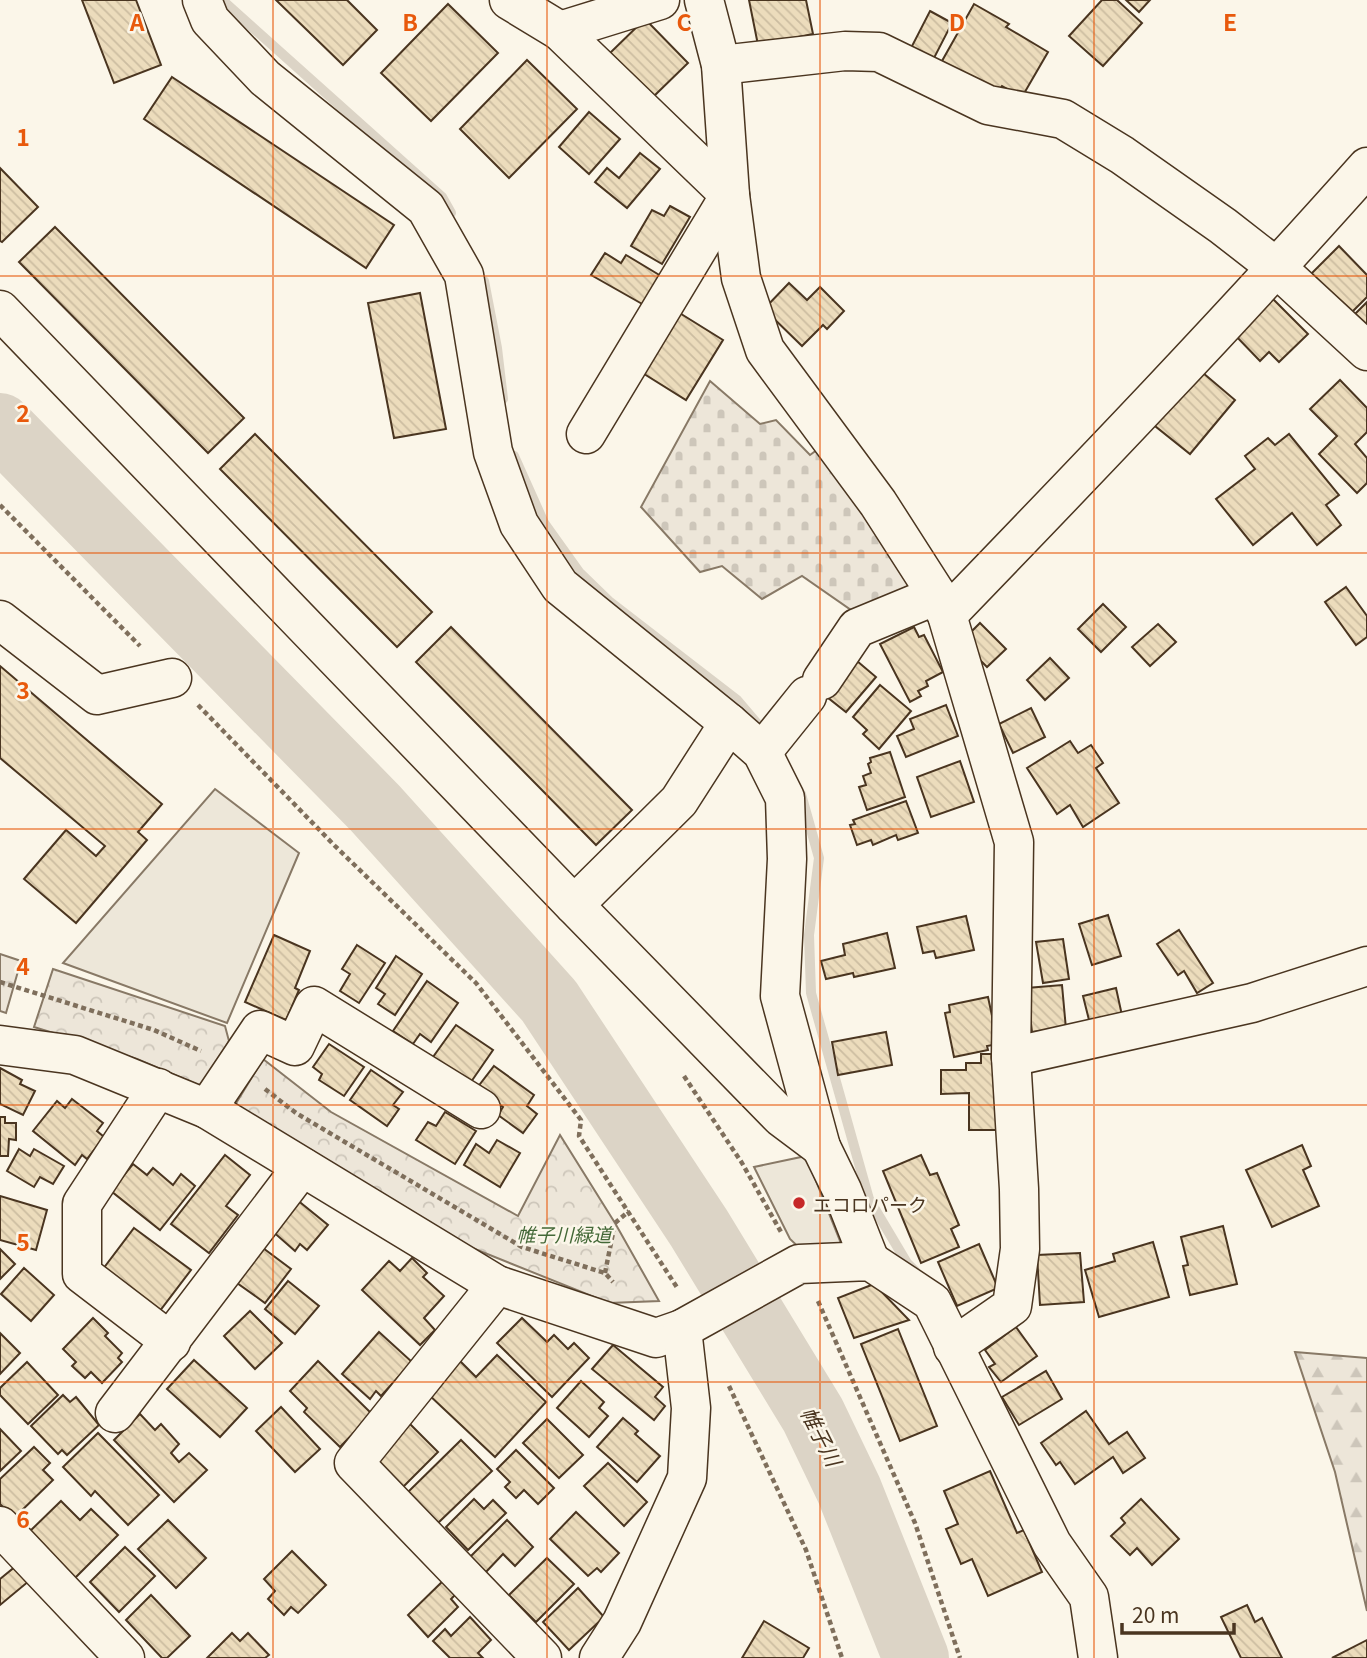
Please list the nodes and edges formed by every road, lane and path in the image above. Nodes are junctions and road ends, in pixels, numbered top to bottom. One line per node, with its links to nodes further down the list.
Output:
1 (202, 0): 17 (street)
2 (509, 0): 5 (street)
3 (660, 0): 5 (street)
4 (704, 0): 6 (street)
5 (560, 31): 8 (street)
6 (721, 65): 8 (street); 9 (street)
7 (1367, 167): 9 (street)
8 (730, 195): 12 (street); 14 (street)
9 (1278, 268): 11 (street); 14 (street)
10 (0, 310): 19 (street)
11 (1367, 351)
12 (586, 435)
13 (0, 505): 16 (path)
14 (942, 605): 18 (street); 24 (street)
15 (0, 620): 16 (street)
16 (172, 678): 30 (path)
17 (729, 723): 18 (street); 19 (street)
18 (762, 752): 28 (street)
19 (575, 905): 28 (street)
20 (1367, 967): 24 (street)
21 (0, 982): 23 (path)
22 (0, 1045): 25 (street)
23 (243, 1055): 26 (street); 27 (street); 33 (path)
24 (1011, 1057): 38 (street)
25 (158, 1088): 26 (street); 37 (street)
26 (206, 1109): 29 (street)
27 (481, 1109)
28 (821, 1147): 31 (street)
29 (302, 1167): 35 (street); 37 (street)
30 (629, 1211): 33 (path); 36 (path)
31 (870, 1261): 32 (street); 38 (street)
32 (799, 1264): 36 (street); 46 (path)
33 (605, 1273): 34 (path)
34 (614, 1283)
35 (497, 1285): 36 (street); 43 (street)
36 (689, 1325): 44 (street)
37 (171, 1342): 40 (street)
38 (953, 1346): 47 (street)
39 (725, 1377): 45 (path)
40 (115, 1413)
41 (0, 1526): 42 (street)
42 (125, 1658)
43 (542, 1658)
44 (599, 1658)
45 (842, 1658)
46 (960, 1658)
47 (1098, 1658)

